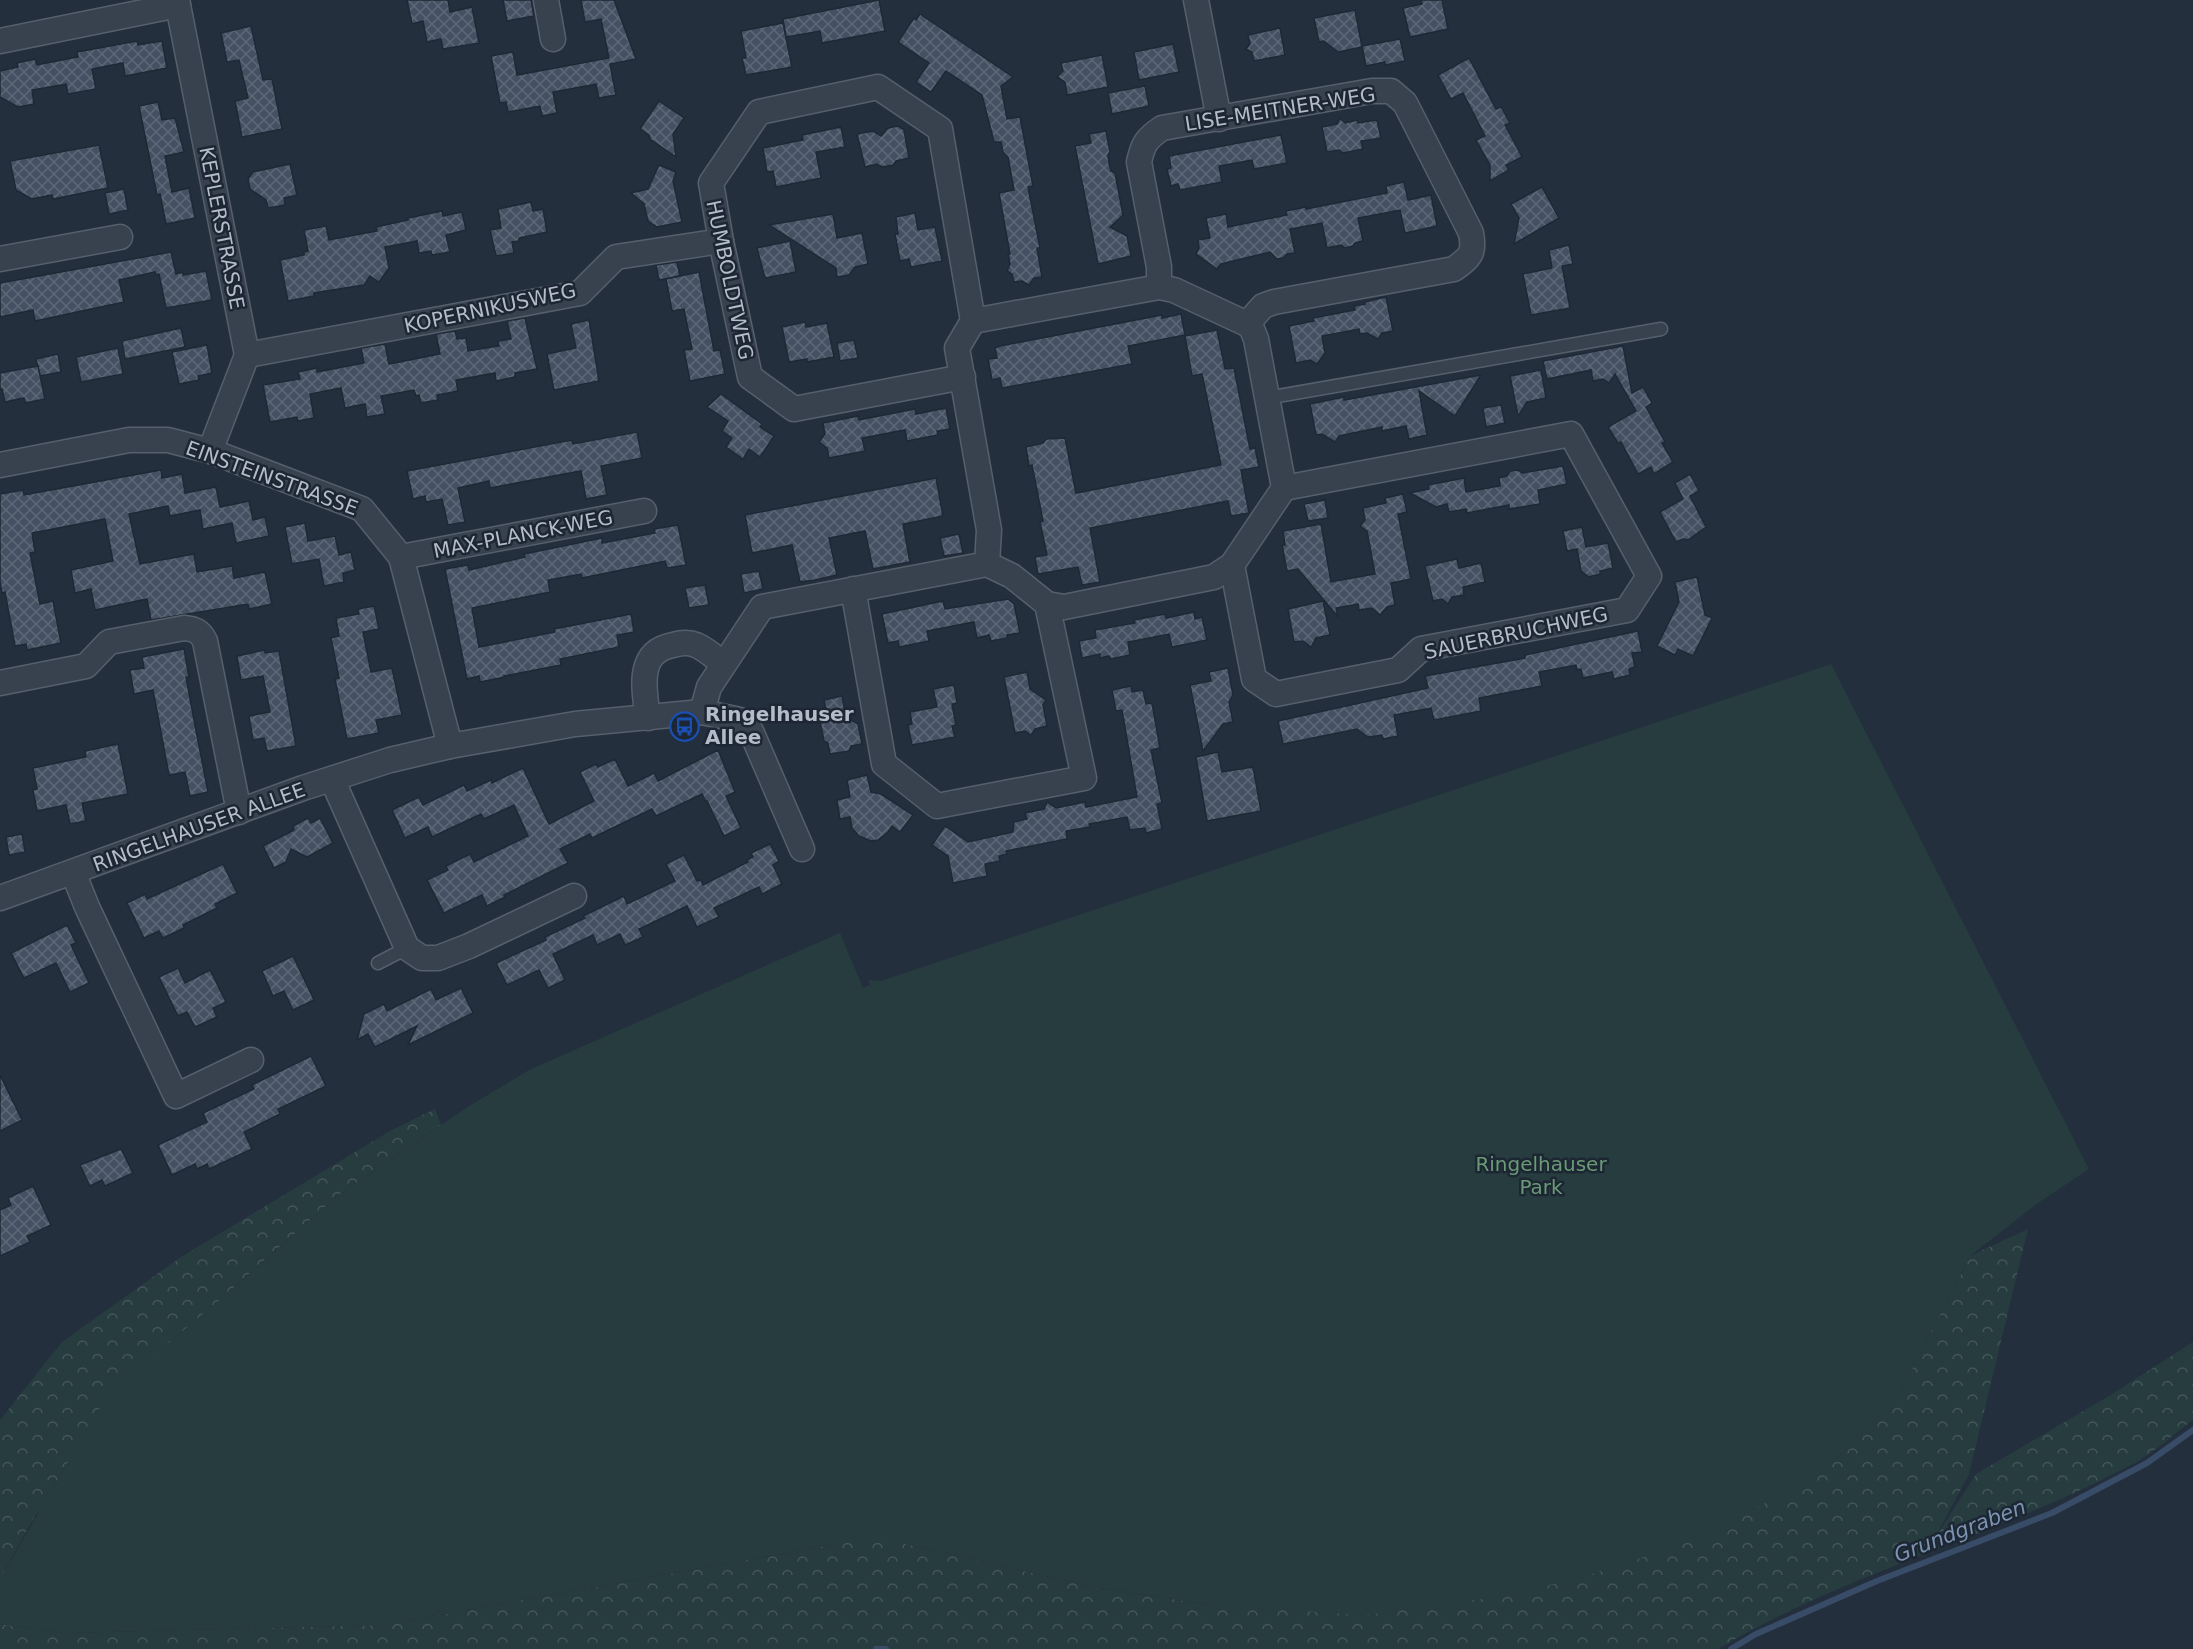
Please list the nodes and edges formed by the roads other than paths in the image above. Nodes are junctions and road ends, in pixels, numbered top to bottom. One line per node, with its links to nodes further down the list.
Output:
1 (546, 0): 4 (street)
2 (1196, 0): 6 (street)
3 (178, 3): 5 (street); 14 (street, KEPLERSTRASSE)
4 (553, 39)
5 (0, 41)
6 (1219, 118): 10 (street, LISE-MEITNER-WEG); 12 (street, LISE-MEITNER-WEG)
7 (120, 237): 9 (street)
8 (721, 242): 11 (street, HUMBOLDTWEG); 14 (street, KOPERNIKUSWEG); 15 (street, HUMBOLDTWEG)
9 (0, 259)
10 (1159, 287): 11 (street); 12 (street)
11 (973, 321): 15 (street)
12 (1247, 324): 16 (street)
13 (1661, 329): 16 (lane)
14 (248, 355): 17 (street)
15 (963, 377): 22 (street)
16 (1267, 398): 19 (street)
17 (210, 451): 18 (street, EINSTEINSTRASSE); 21 (street, EINSTEINSTRASSE)
18 (0, 465)
19 (1284, 488): 23 (street); 23 (street, SAUERBRUCHWEG)
20 (644, 511): 21 (street, MAX-PLANCK-WEG)
21 (401, 557): 30 (street, EINSTEINSTRASSE)
22 (987, 564): 24 (street); 25 (street)
23 (1232, 565): 25 (street)
24 (853, 589): 25 (street); 26 (street)
25 (1047, 604)
26 (723, 663): 28 (street); 29 (street)
27 (0, 683): 32 (street)
28 (702, 712): 29 (street, RINGELHAUSER ALLEE); 33 (street, RINGELHAUSER ALLEE)
29 (648, 718): 30 (street, RINGELHAUSER ALLEE)
30 (450, 746): 31 (street, RINGELHAUSER ALLEE)
31 (332, 779): 32 (street, RINGELHAUSER ALLEE); 37 (street)
32 (239, 812): 34 (street, RINGELHAUSER ALLEE)
33 (802, 849)
34 (73, 872): 36 (street, RINGELHAUSER ALLEE); 39 (street)
35 (574, 896): 37 (street)
36 (0, 898)
37 (407, 948): 38 (lane)
38 (378, 963)
39 (251, 1060)

